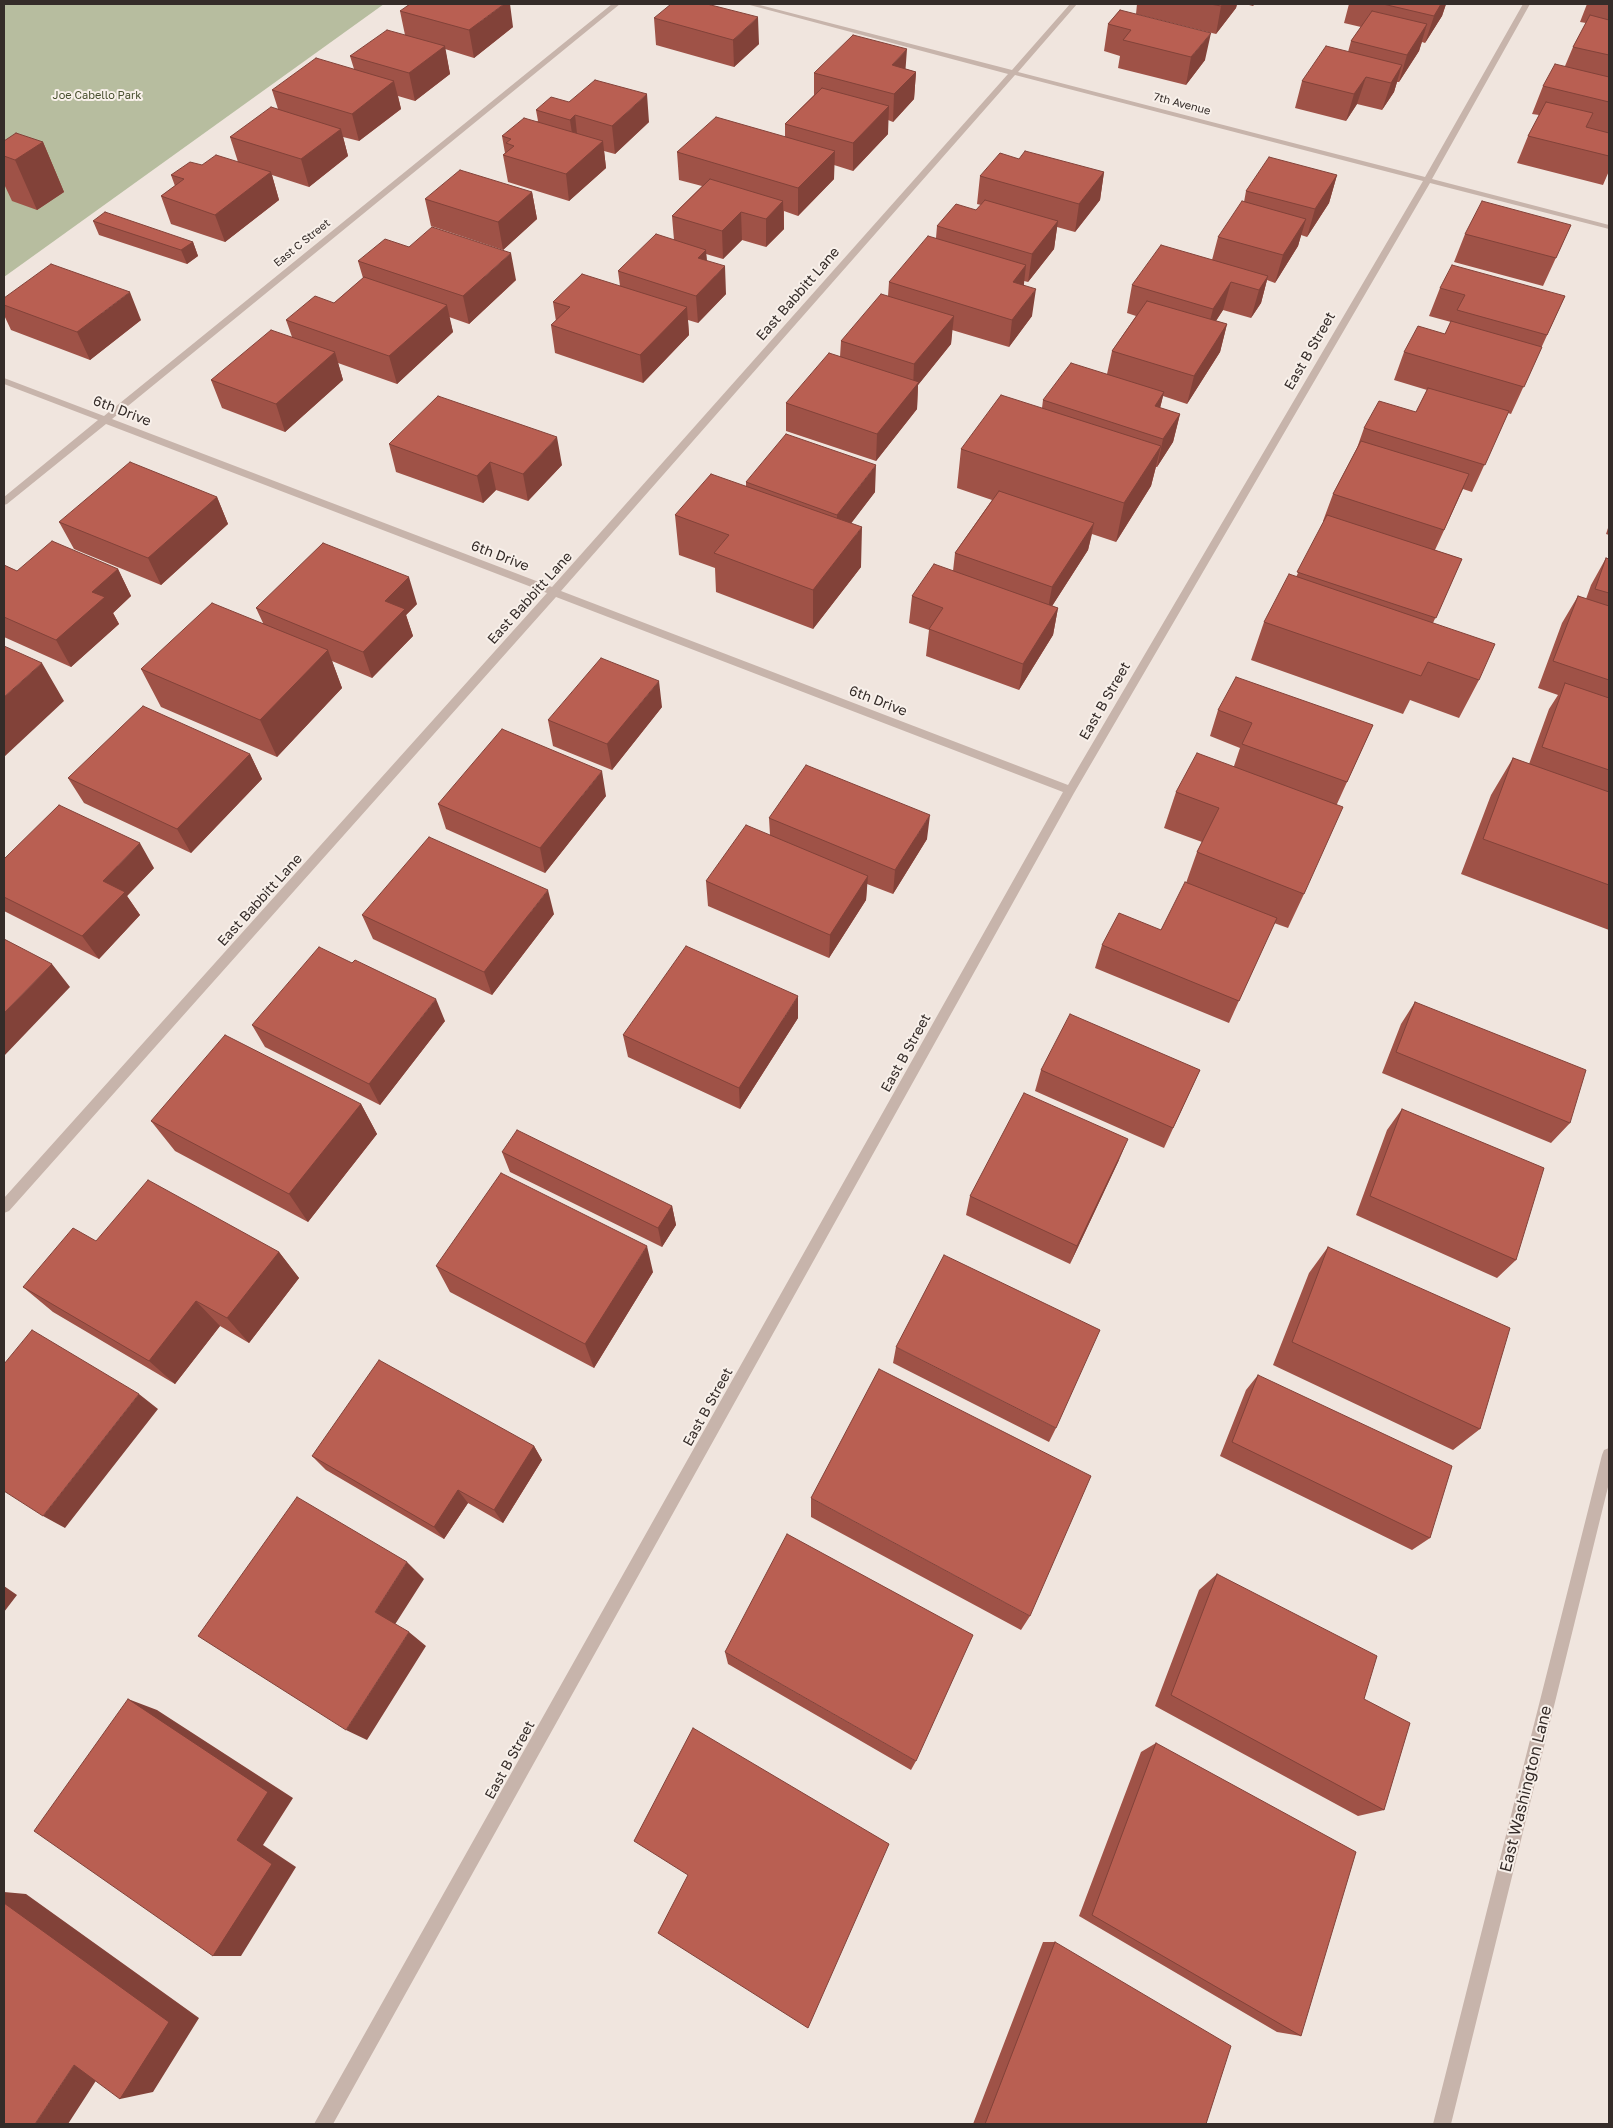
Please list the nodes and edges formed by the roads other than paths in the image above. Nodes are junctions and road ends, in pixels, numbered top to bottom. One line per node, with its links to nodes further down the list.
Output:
1 (616, 4): 9 (street, East C Street)
2 (749, 4): 5 (street, 7th Avenue)
3 (1074, 4): 5 (street, East Babbitt Lane)
4 (1527, 4): 6 (street, East B Street)
5 (1014, 72): 6 (street, 7th Avenue); 11 (street, East Babbitt Lane)
6 (1428, 180): 7 (street, 7th Avenue); 12 (street, East B Street)
7 (1609, 227)
8 (4, 380): 9 (street, 6th Drive)
9 (104, 419): 10 (street, East C Street); 11 (street, 6th Drive)
10 (4, 502)
11 (554, 592): 12 (street, 6th Drive); 13 (street, East Babbitt Lane)
12 (1070, 790): 15 (street, East B Street)
13 (4, 1207)
14 (1609, 1455): 16 (street, East Washington Lane)
15 (323, 2124)
16 (1442, 2124)

